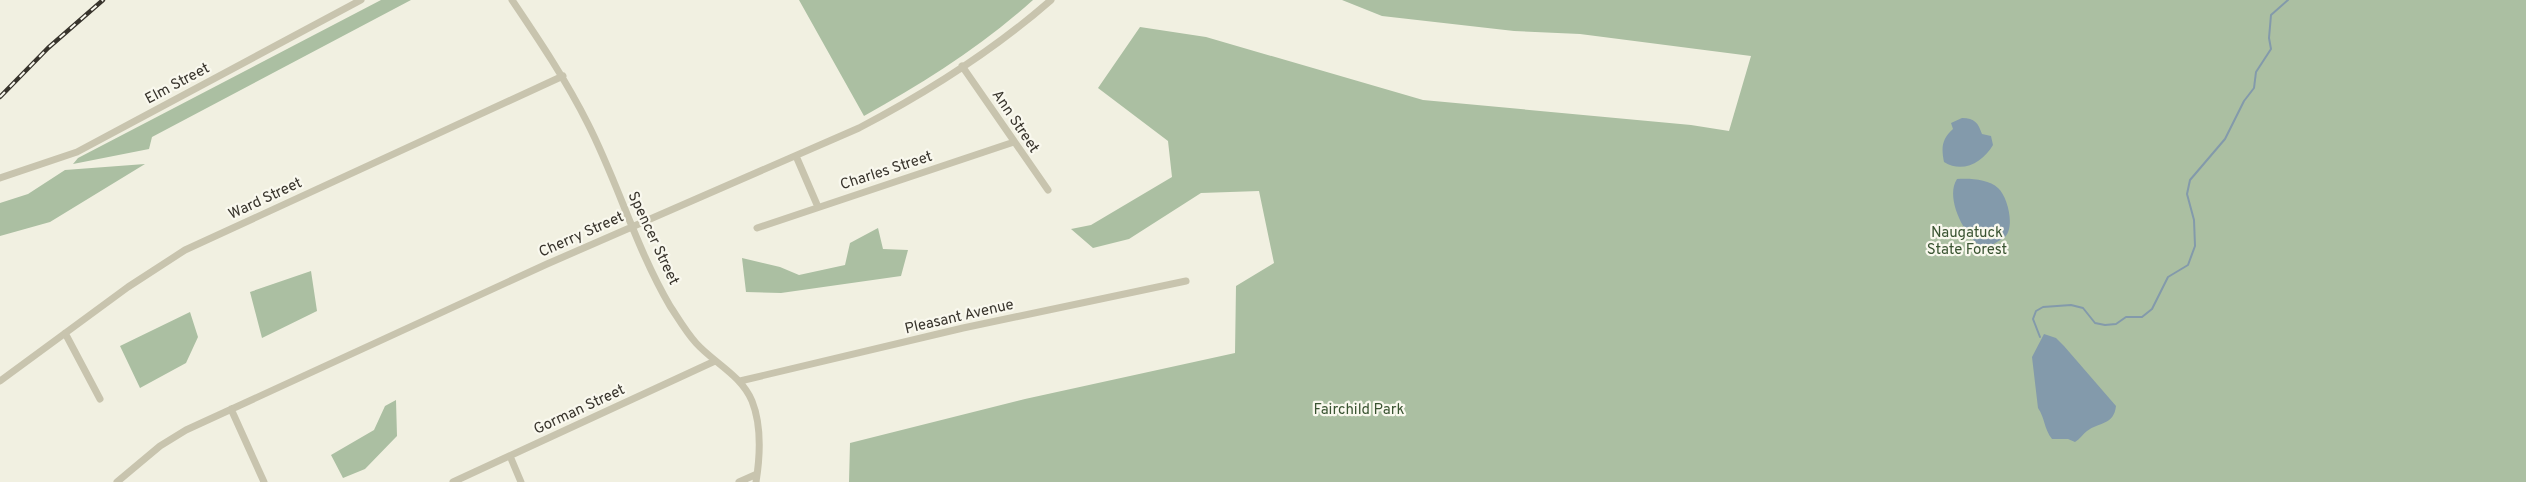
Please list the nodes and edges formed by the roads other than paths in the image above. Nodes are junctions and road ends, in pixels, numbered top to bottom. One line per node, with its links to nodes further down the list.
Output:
1 (361, 0): 8 (street, Elm Street)
2 (512, 0): 5 (street, Spencer Street)
3 (1051, 0): 4 (street, Cherry Street)
4 (962, 66): 6 (street, Ann Street); 7 (street, Cherry Street)
5 (563, 76): 11 (street, Spencer Street); 14 (street, Ward Street)
6 (1014, 142): 9 (street, Ann Street); 10 (street, Charles Street)
7 (796, 156): 10 (street); 11 (street, Cherry Street)
8 (0, 178)
9 (1048, 190)
10 (818, 207): 12 (street, Charles Street)
11 (632, 226): 15 (street, Spencer Street); 19 (street, Cherry Street)
12 (757, 228)
13 (1186, 281): 17 (street, Pleasant Avenue)
14 (65, 333): 16 (street, Ward Street); 18 (street)
15 (715, 361): 17 (street, Spencer Street); 20 (street, Gorman Street)
16 (0, 381)
17 (740, 381): 21 (street, Spencer Street)
18 (100, 399)
19 (231, 409): 22 (street, Cherry Street); 23 (street)
20 (510, 456): 24 (street, Gorman Street); 25 (street)
21 (757, 474): 26 (street); 27 (street, Spencer Street)
22 (117, 482)
23 (264, 482)
24 (453, 482)
25 (521, 482)
26 (739, 482)
27 (756, 482)

